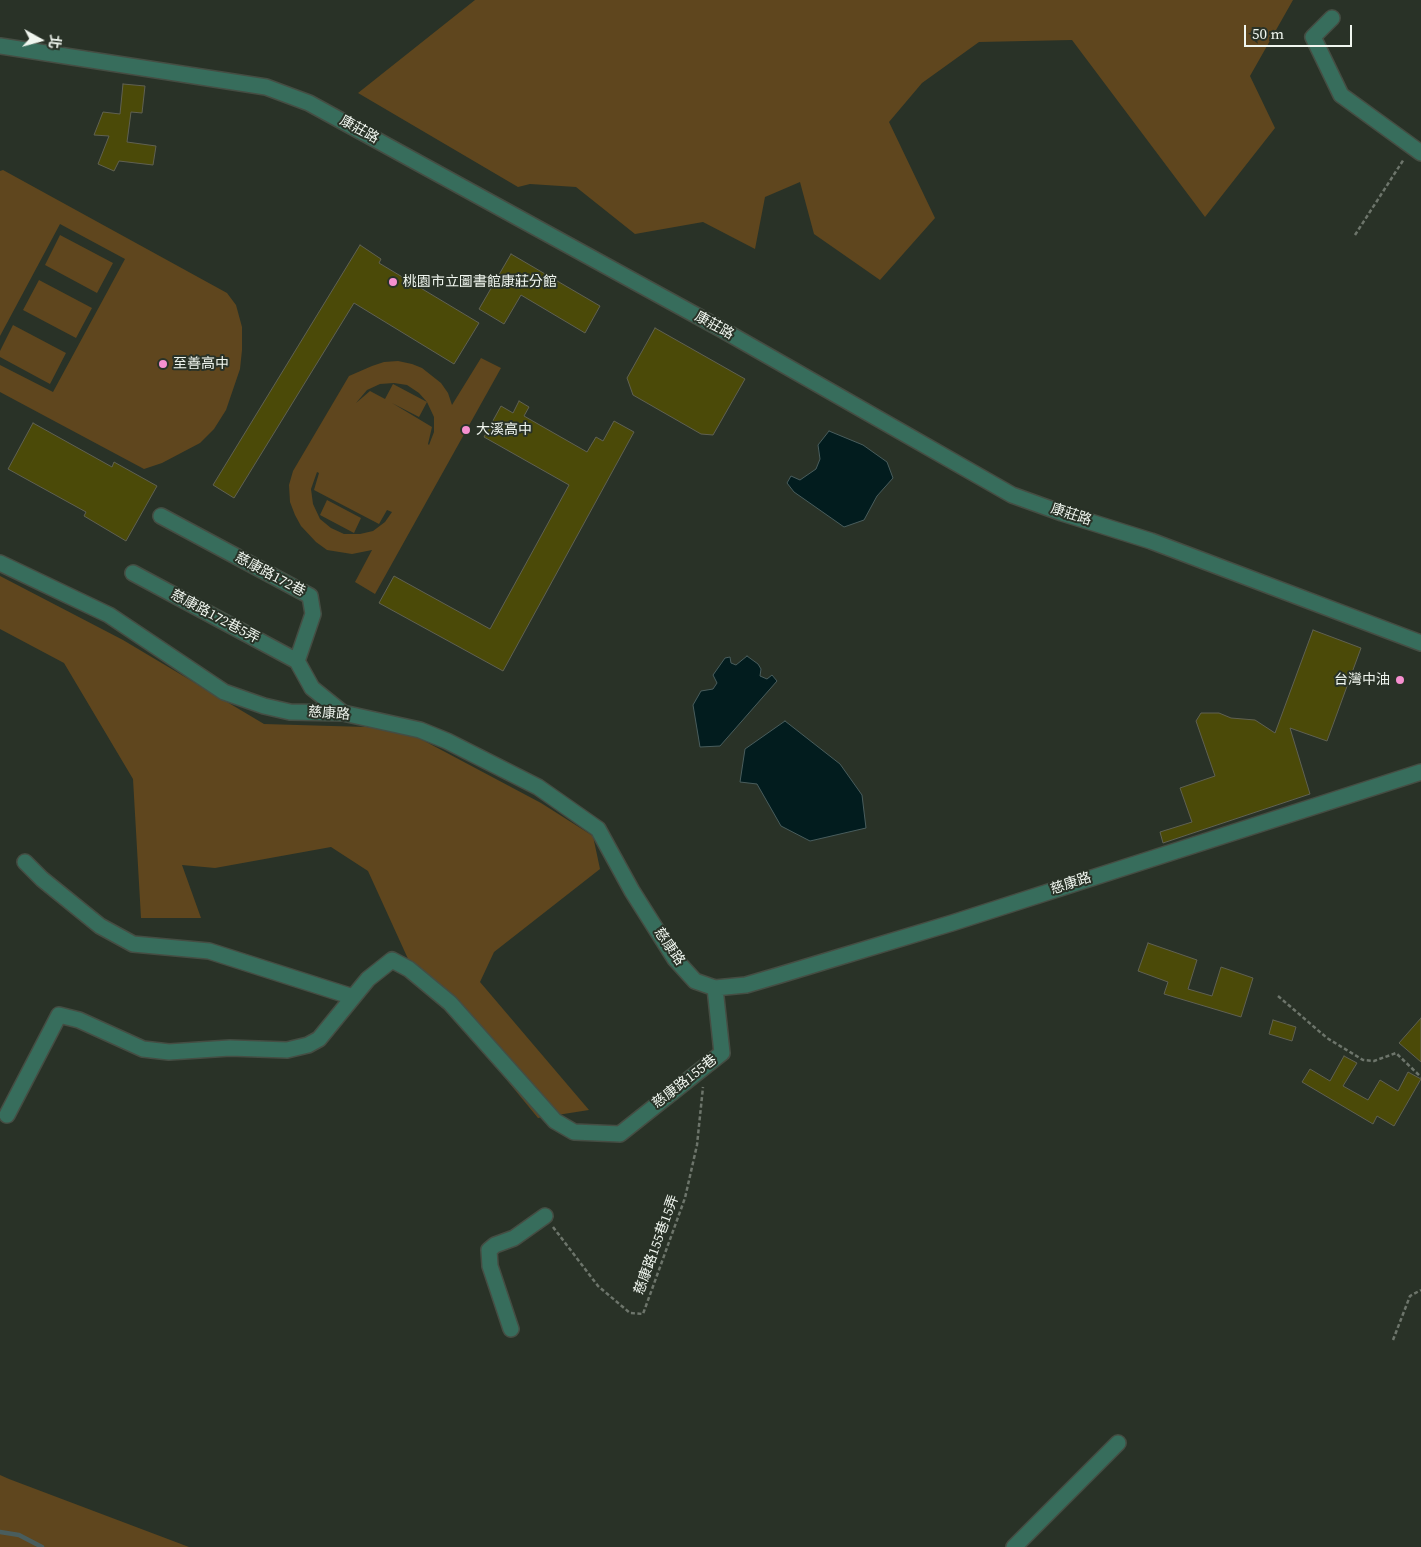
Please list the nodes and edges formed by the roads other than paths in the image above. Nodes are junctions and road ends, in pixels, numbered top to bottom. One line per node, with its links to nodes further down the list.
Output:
1 (1332, 18): 3 (street)
2 (0, 46): 7 (street, 康莊路)
3 (1417, 151)
4 (161, 516): 8 (street, 慈康路172巷)
5 (0, 563): 9 (street, 慈康路)
6 (133, 573): 8 (street, 慈康路172巷5弄)
7 (1421, 643)
8 (297, 661): 9 (street)
9 (343, 713): 12 (street, 慈康路)
10 (1421, 772): 12 (street, 慈康路)
11 (25, 862): 13 (street)
12 (715, 988): 13 (street, 慈康路155巷)
13 (353, 997): 14 (street)
14 (7, 1115)
15 (545, 1216): 16 (street)
16 (511, 1328)
17 (1118, 1443): 18 (street)
18 (1014, 1547)

